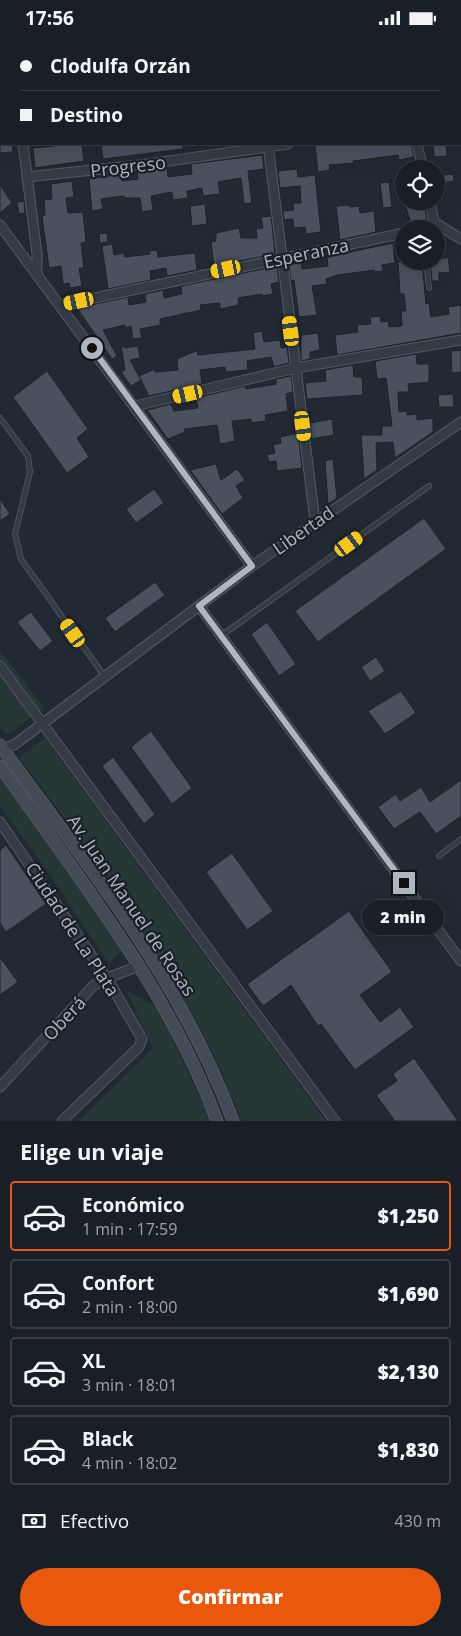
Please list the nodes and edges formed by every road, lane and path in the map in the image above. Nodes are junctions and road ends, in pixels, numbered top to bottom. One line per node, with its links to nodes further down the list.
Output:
1 (23, 145): 5 (street)
2 (268, 145): 5 (street, Progreso); 10 (street)
3 (417, 145): 4 (street)
4 (421, 160)
5 (27, 177): 12 (street)
6 (0, 225): 12 (street)
7 (445, 229): 9 (street)
8 (395, 235): 10 (street, Esperanza)
9 (461, 239)
10 (282, 258): 14 (street, Esperanza); 16 (street)
11 (427, 270): 13 (lane)
12 (37, 273): 14 (street)
13 (429, 288)
14 (61, 305): 17 (street)
15 (461, 340): 16 (street)
16 (296, 369): 17 (street); 21 (street)
17 (135, 406): 22 (street)
18 (0, 418): 26 (lane)
19 (461, 422): 21 (street, Libertad)
20 (429, 487): 24 (lane)
21 (316, 521): 22 (street, Libertad)
22 (252, 566): 23 (street, Libertad)
23 (199, 606): 24 (street); 26 (street, Libertad)
24 (221, 636): 33 (street)
25 (0, 666): 27 (street)
26 (105, 677): 27 (street, Libertad)
27 (43, 723): 28 (street, Libertad); 40 (street)
28 (1, 748): 39 (main road, Av. Juan Manuel de Rosas)
29 (0, 766): 34 (main road, Av. Juan Manuel de Rosas)
30 (0, 822): 35 (street, Ciudad de La Plata)
31 (461, 839): 32 (lane)
32 (439, 856)
33 (461, 961)
34 (139, 966): 35 (street, Oberá); 38 (main road, Av. Juan Manuel de Rosas)
35 (107, 978): 36 (street, Oberá); 37 (street, Ciudad de La Plata)
36 (0, 1087)
37 (62, 1121)
38 (217, 1121)
39 (233, 1121)
40 (335, 1121)

